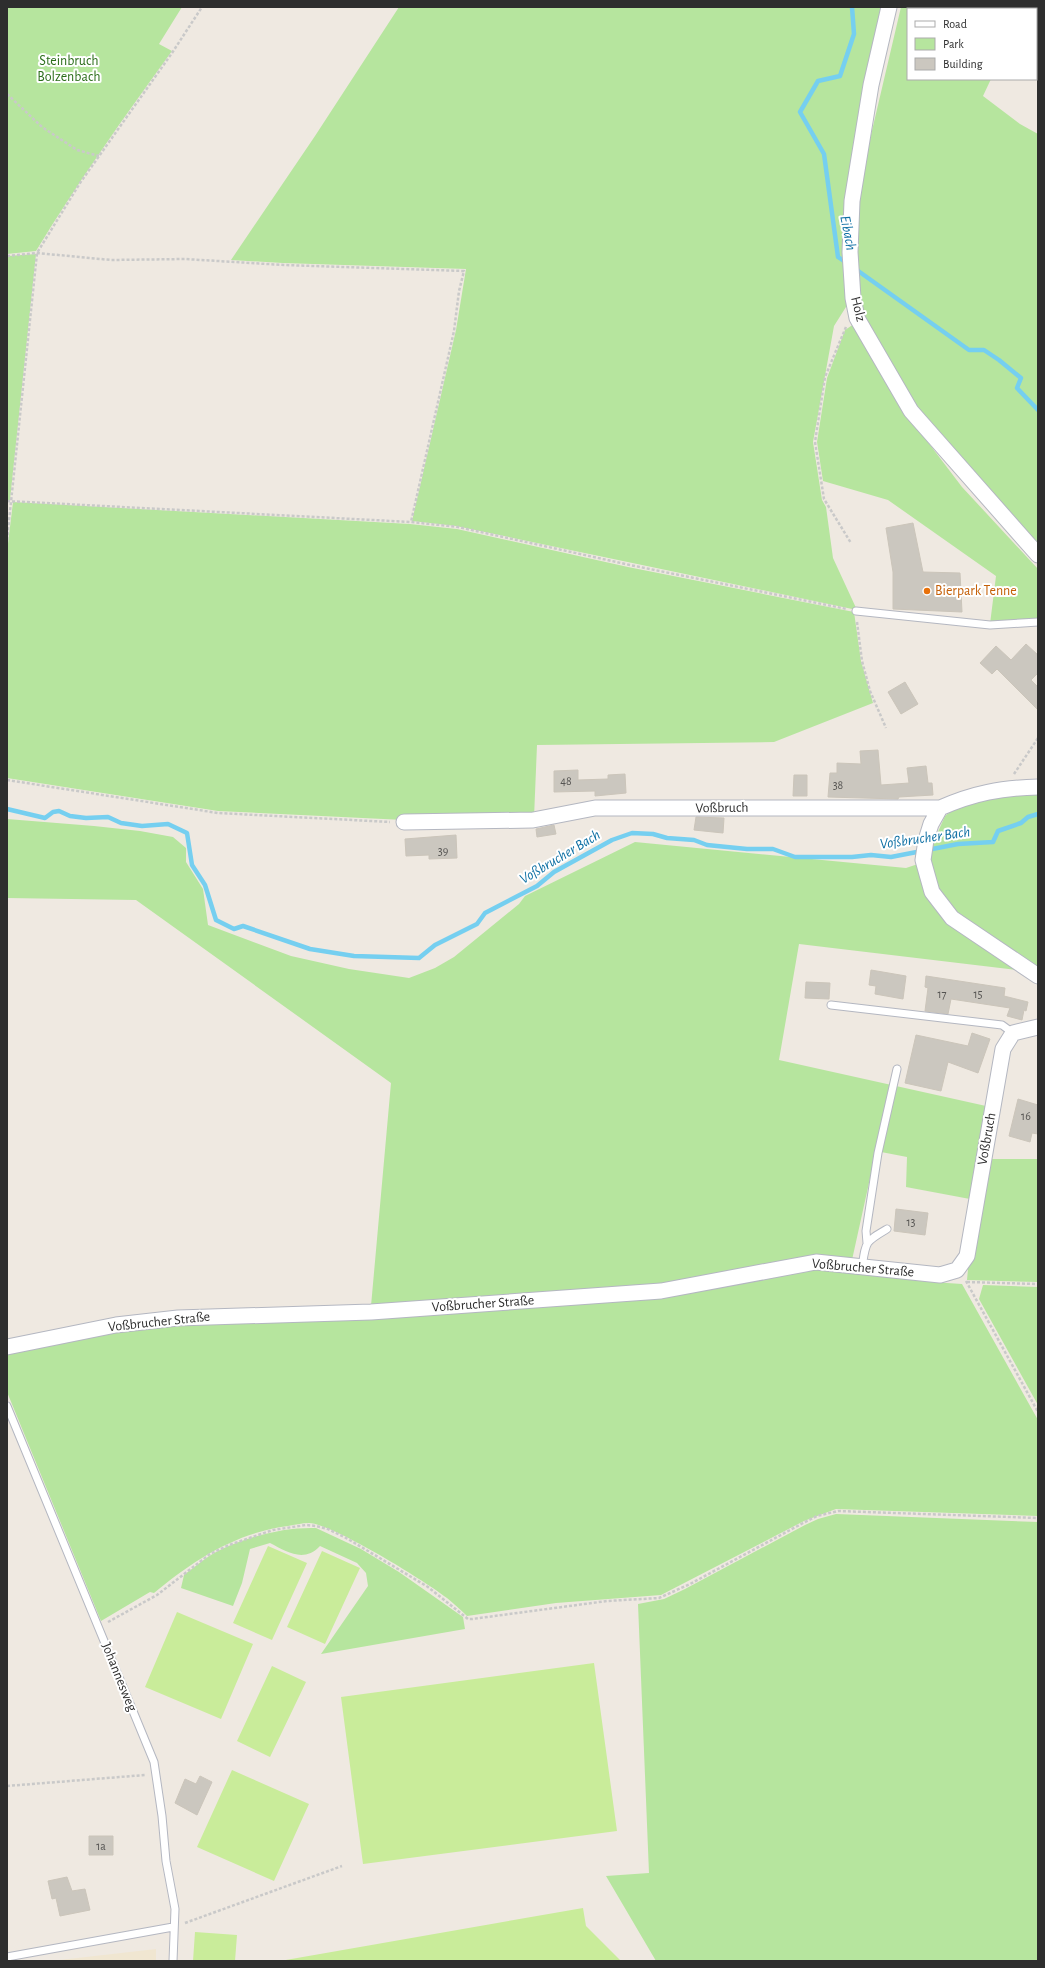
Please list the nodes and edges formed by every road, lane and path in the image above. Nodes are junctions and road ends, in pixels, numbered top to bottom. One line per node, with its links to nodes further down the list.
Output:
1 (202, 7): 4 (path)
2 (889, 7): 7 (street, Holz)
3 (7, 94): 4 (path)
4 (99, 156): 5 (path)
5 (37, 254): 6 (path); 9 (path); 10 (path)
6 (7, 256)
7 (857, 318): 12 (path); 13 (street, Holz)
8 (7, 501): 9 (path)
9 (12, 501): 10 (path); 11 (path)
10 (411, 522): 14 (path)
11 (7, 540)
12 (851, 543)
13 (1037, 555)
14 (856, 611): 15 (lane); 16 (path)
15 (1038, 622)
16 (886, 728)
17 (1038, 738): 20 (path)
18 (7, 780): 22 (path)
19 (1038, 787): 20 (street, Voßbruch)
20 (1005, 788): 21 (street, Voßbruch)
21 (940, 808): 22 (street, Voßbruch); 23 (street)
22 (404, 822)
23 (1038, 976)
24 (831, 1004): 26 (lane)
25 (1038, 1027): 26 (street)
26 (1013, 1033): 31 (street, Voßbruch)
27 (897, 1069): 29 (lane)
28 (887, 1228): 29 (lane)
29 (867, 1243): 30 (lane)
30 (862, 1267): 31 (street, Voßbrucher Straße); 34 (street, Voßbrucher Straße)
31 (957, 1270): 32 (path)
32 (966, 1282): 33 (path); 36 (path)
33 (1038, 1284)
34 (7, 1347)
35 (7, 1406): 38 (lane, Johannesweg)
36 (1038, 1412)
37 (1038, 1518): 38 (path)
38 (99, 1627): 39 (lane, Johannesweg)
39 (156, 1774): 40 (path); 42 (lane, Johannesweg)
40 (7, 1786)
41 (342, 1866): 42 (path)
42 (173, 1927): 43 (lane); 44 (lane, Johannesweg)
43 (7, 1957)
44 (173, 1961)

